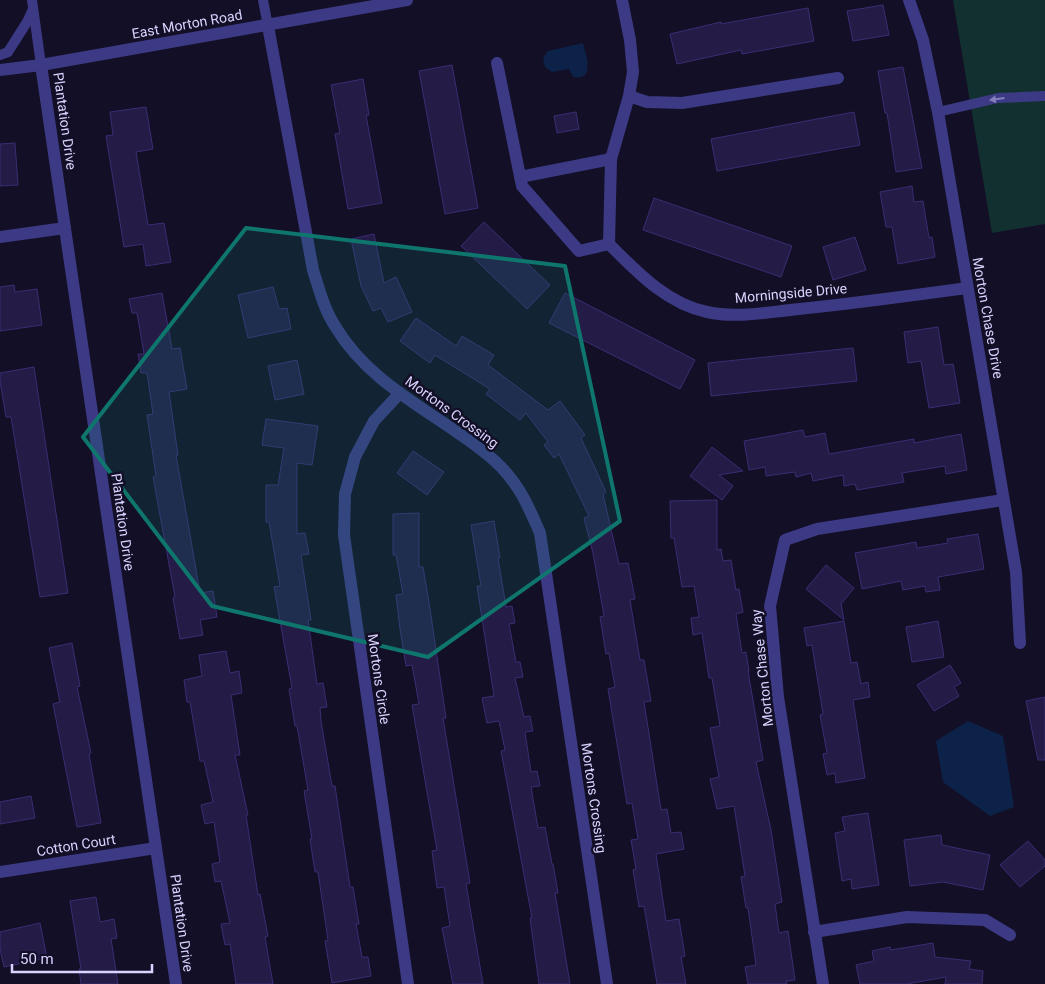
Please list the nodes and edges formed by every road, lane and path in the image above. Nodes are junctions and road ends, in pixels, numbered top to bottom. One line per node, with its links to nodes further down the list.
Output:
1 (264, 0): 6 (lane)
2 (407, 0): 6 (street, East Morton Road)
3 (622, 0): 12 (street)
4 (909, 0): 14 (street, Morton Chase Drive)
5 (33, 5): 7 (lane); 9 (lane)
6 (268, 26): 9 (street, East Morton Road); 21 (street, Mortons Crossing)
7 (0, 55)
8 (497, 63): 16 (street)
9 (41, 65): 10 (street, East Morton Road); 17 (street, Plantation Drive)
10 (0, 70)
11 (838, 78): 12 (street)
12 (629, 96): 15 (street)
13 (1045, 96): 14 (lane, one-way to 14)
14 (938, 112): 20 (street, Morton Chase Drive)
15 (611, 159): 16 (street); 19 (street)
16 (520, 177): 19 (street)
17 (65, 228): 18 (street); 24 (street, Plantation Drive)
18 (0, 237)
19 (609, 244): 20 (street, Morningside Drive)
20 (967, 288): 22 (street, Morton Chase Drive)
21 (400, 393): 29 (street, Mortons Circle); 30 (street, Mortons Crossing)
22 (1003, 500): 23 (street, Morton Chase Drive); 26 (street, Morton Chase Way)
23 (1020, 643)
24 (156, 848): 25 (street, Cotton Court); 28 (street, Plantation Drive)
25 (0, 872)
26 (814, 932): 27 (street); 31 (street, Morton Chase Way)
27 (1010, 936)
28 (176, 984)
29 (408, 984)
30 (607, 984)
31 (823, 984)

